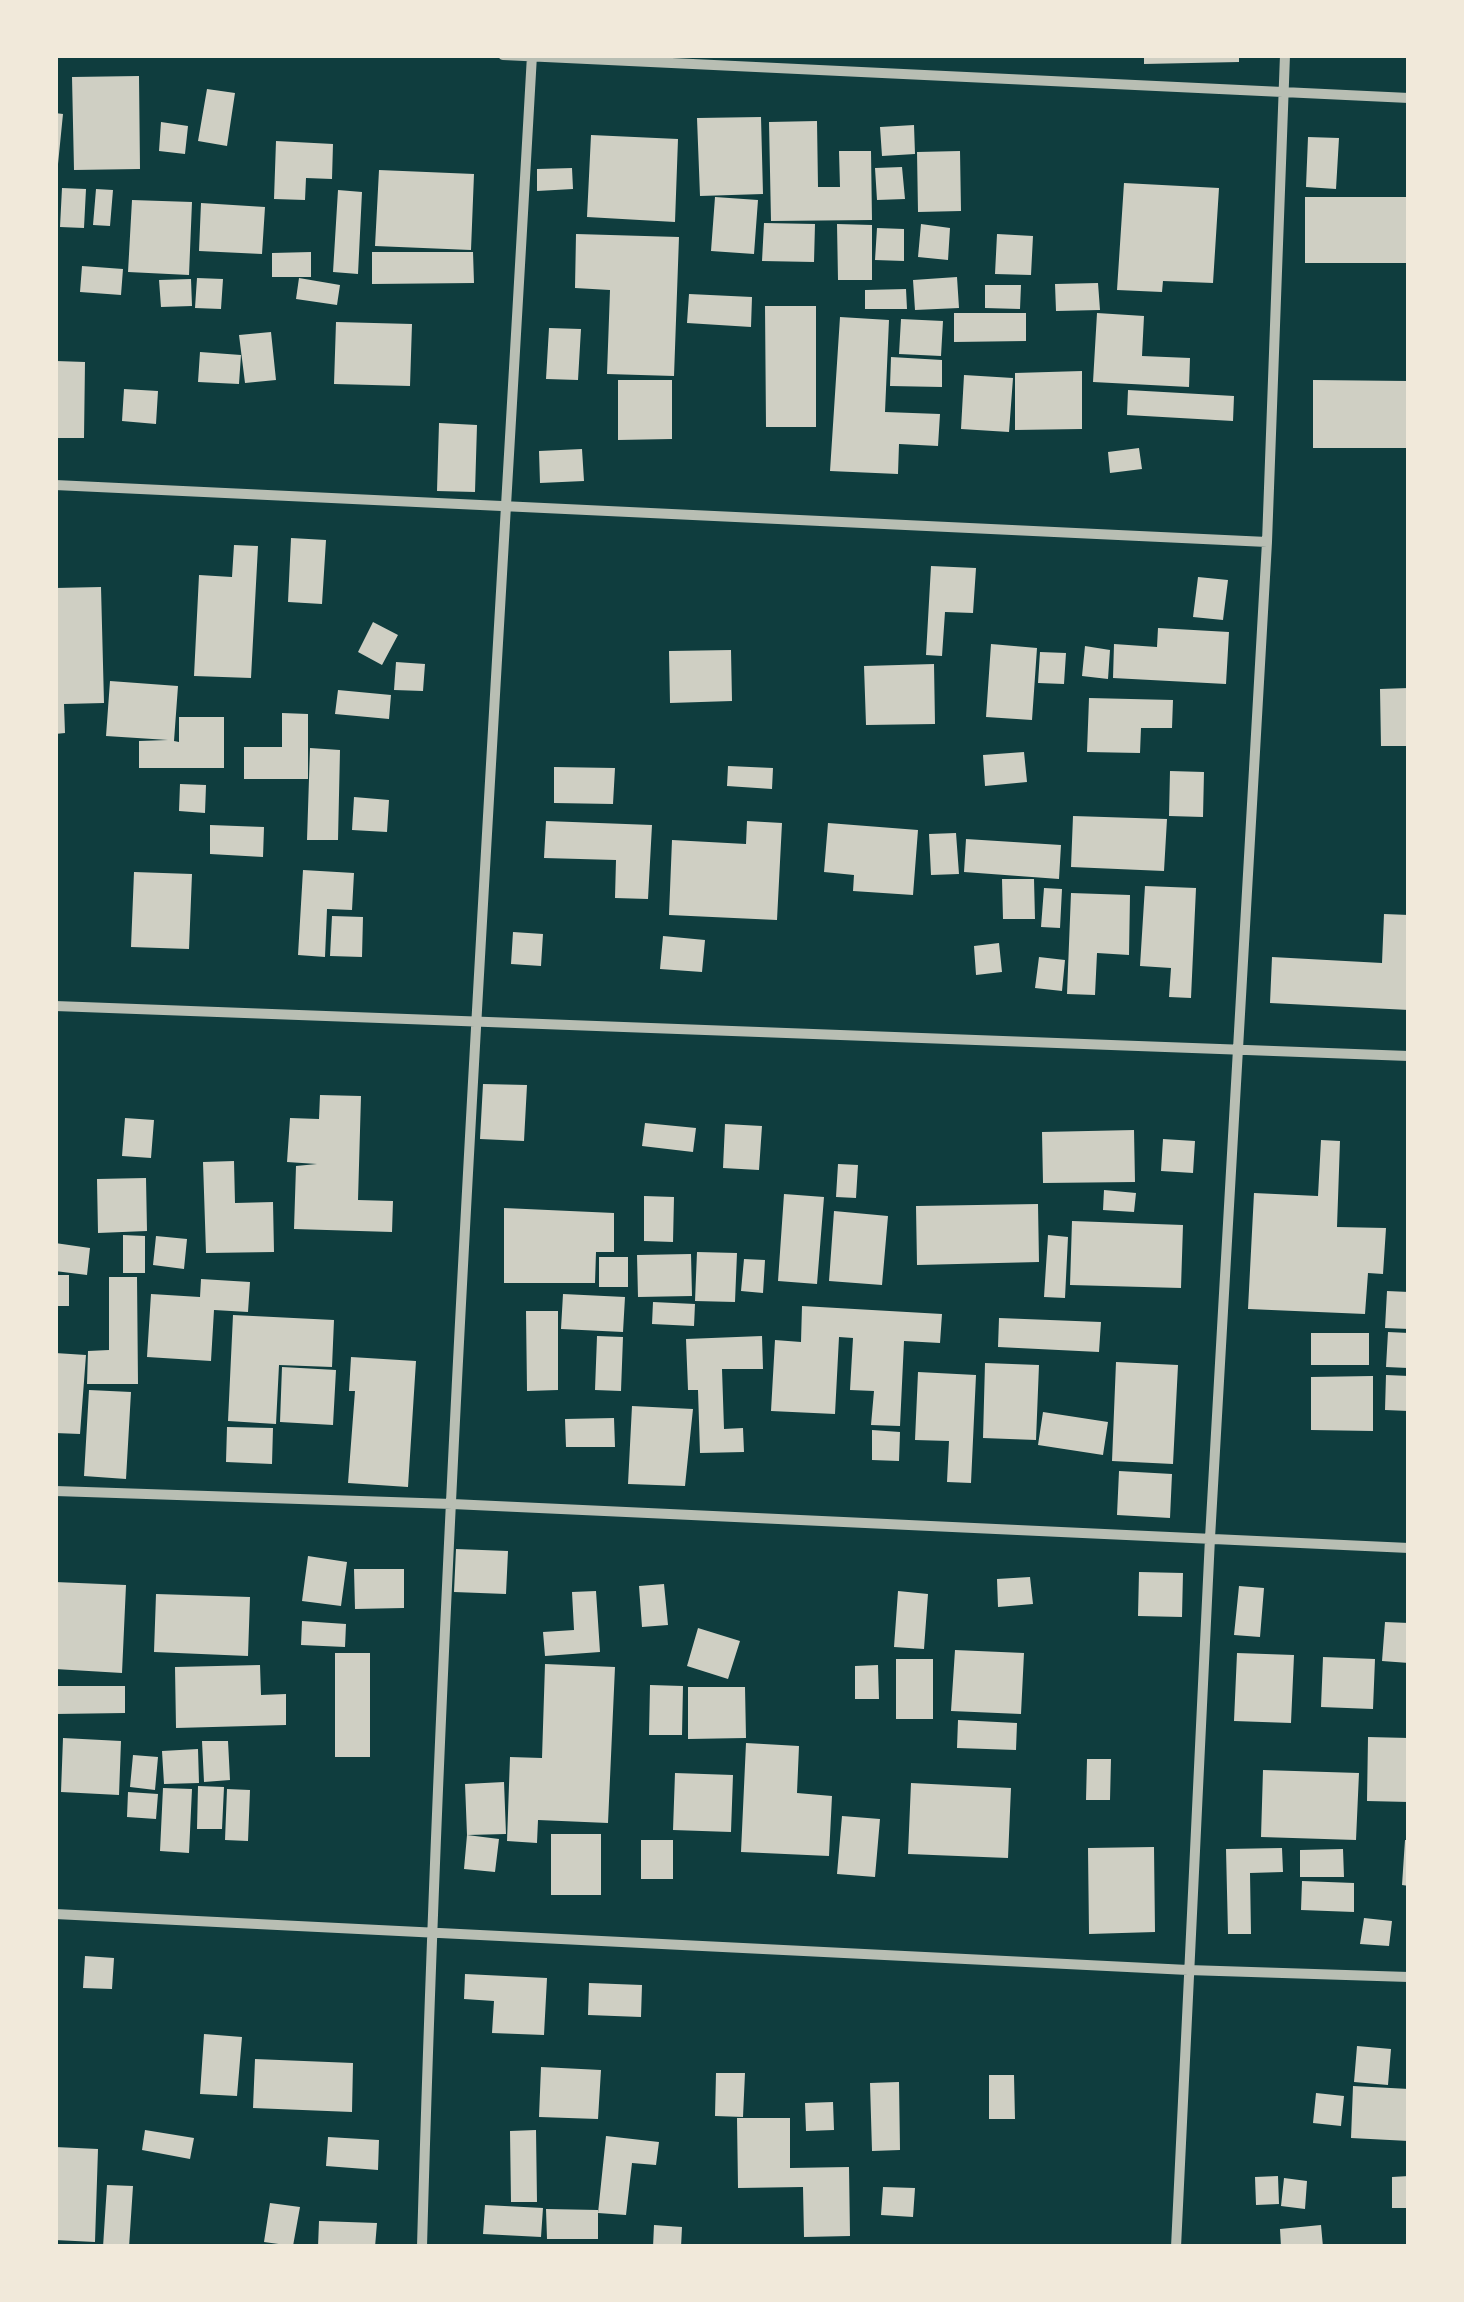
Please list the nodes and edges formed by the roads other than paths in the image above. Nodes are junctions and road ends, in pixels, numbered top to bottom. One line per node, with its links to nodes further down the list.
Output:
1 (503, 55): 3 (street)
2 (1285, 55): 4 (street)
3 (532, 56): 4 (street); 7 (street)
4 (1284, 92): 5 (street); 8 (street)
5 (1409, 98)
6 (55, 485): 7 (street)
7 (506, 505): 8 (street); 10 (street)
8 (1268, 542): 11 (street)
9 (55, 1006): 10 (street)
10 (476, 1022): 11 (street); 14 (street)
11 (1237, 1048): 12 (street); 15 (street)
12 (1409, 1056)
13 (55, 1490): 14 (street)
14 (452, 1504): 15 (street); 18 (street)
15 (1210, 1538): 16 (street); 19 (street)
16 (1409, 1548)
17 (55, 1914): 18 (street)
18 (431, 1930): 19 (street); 21 (street)
19 (1188, 1970): 20 (street); 22 (street)
20 (1409, 1978)
21 (422, 2247)
22 (1176, 2247)

